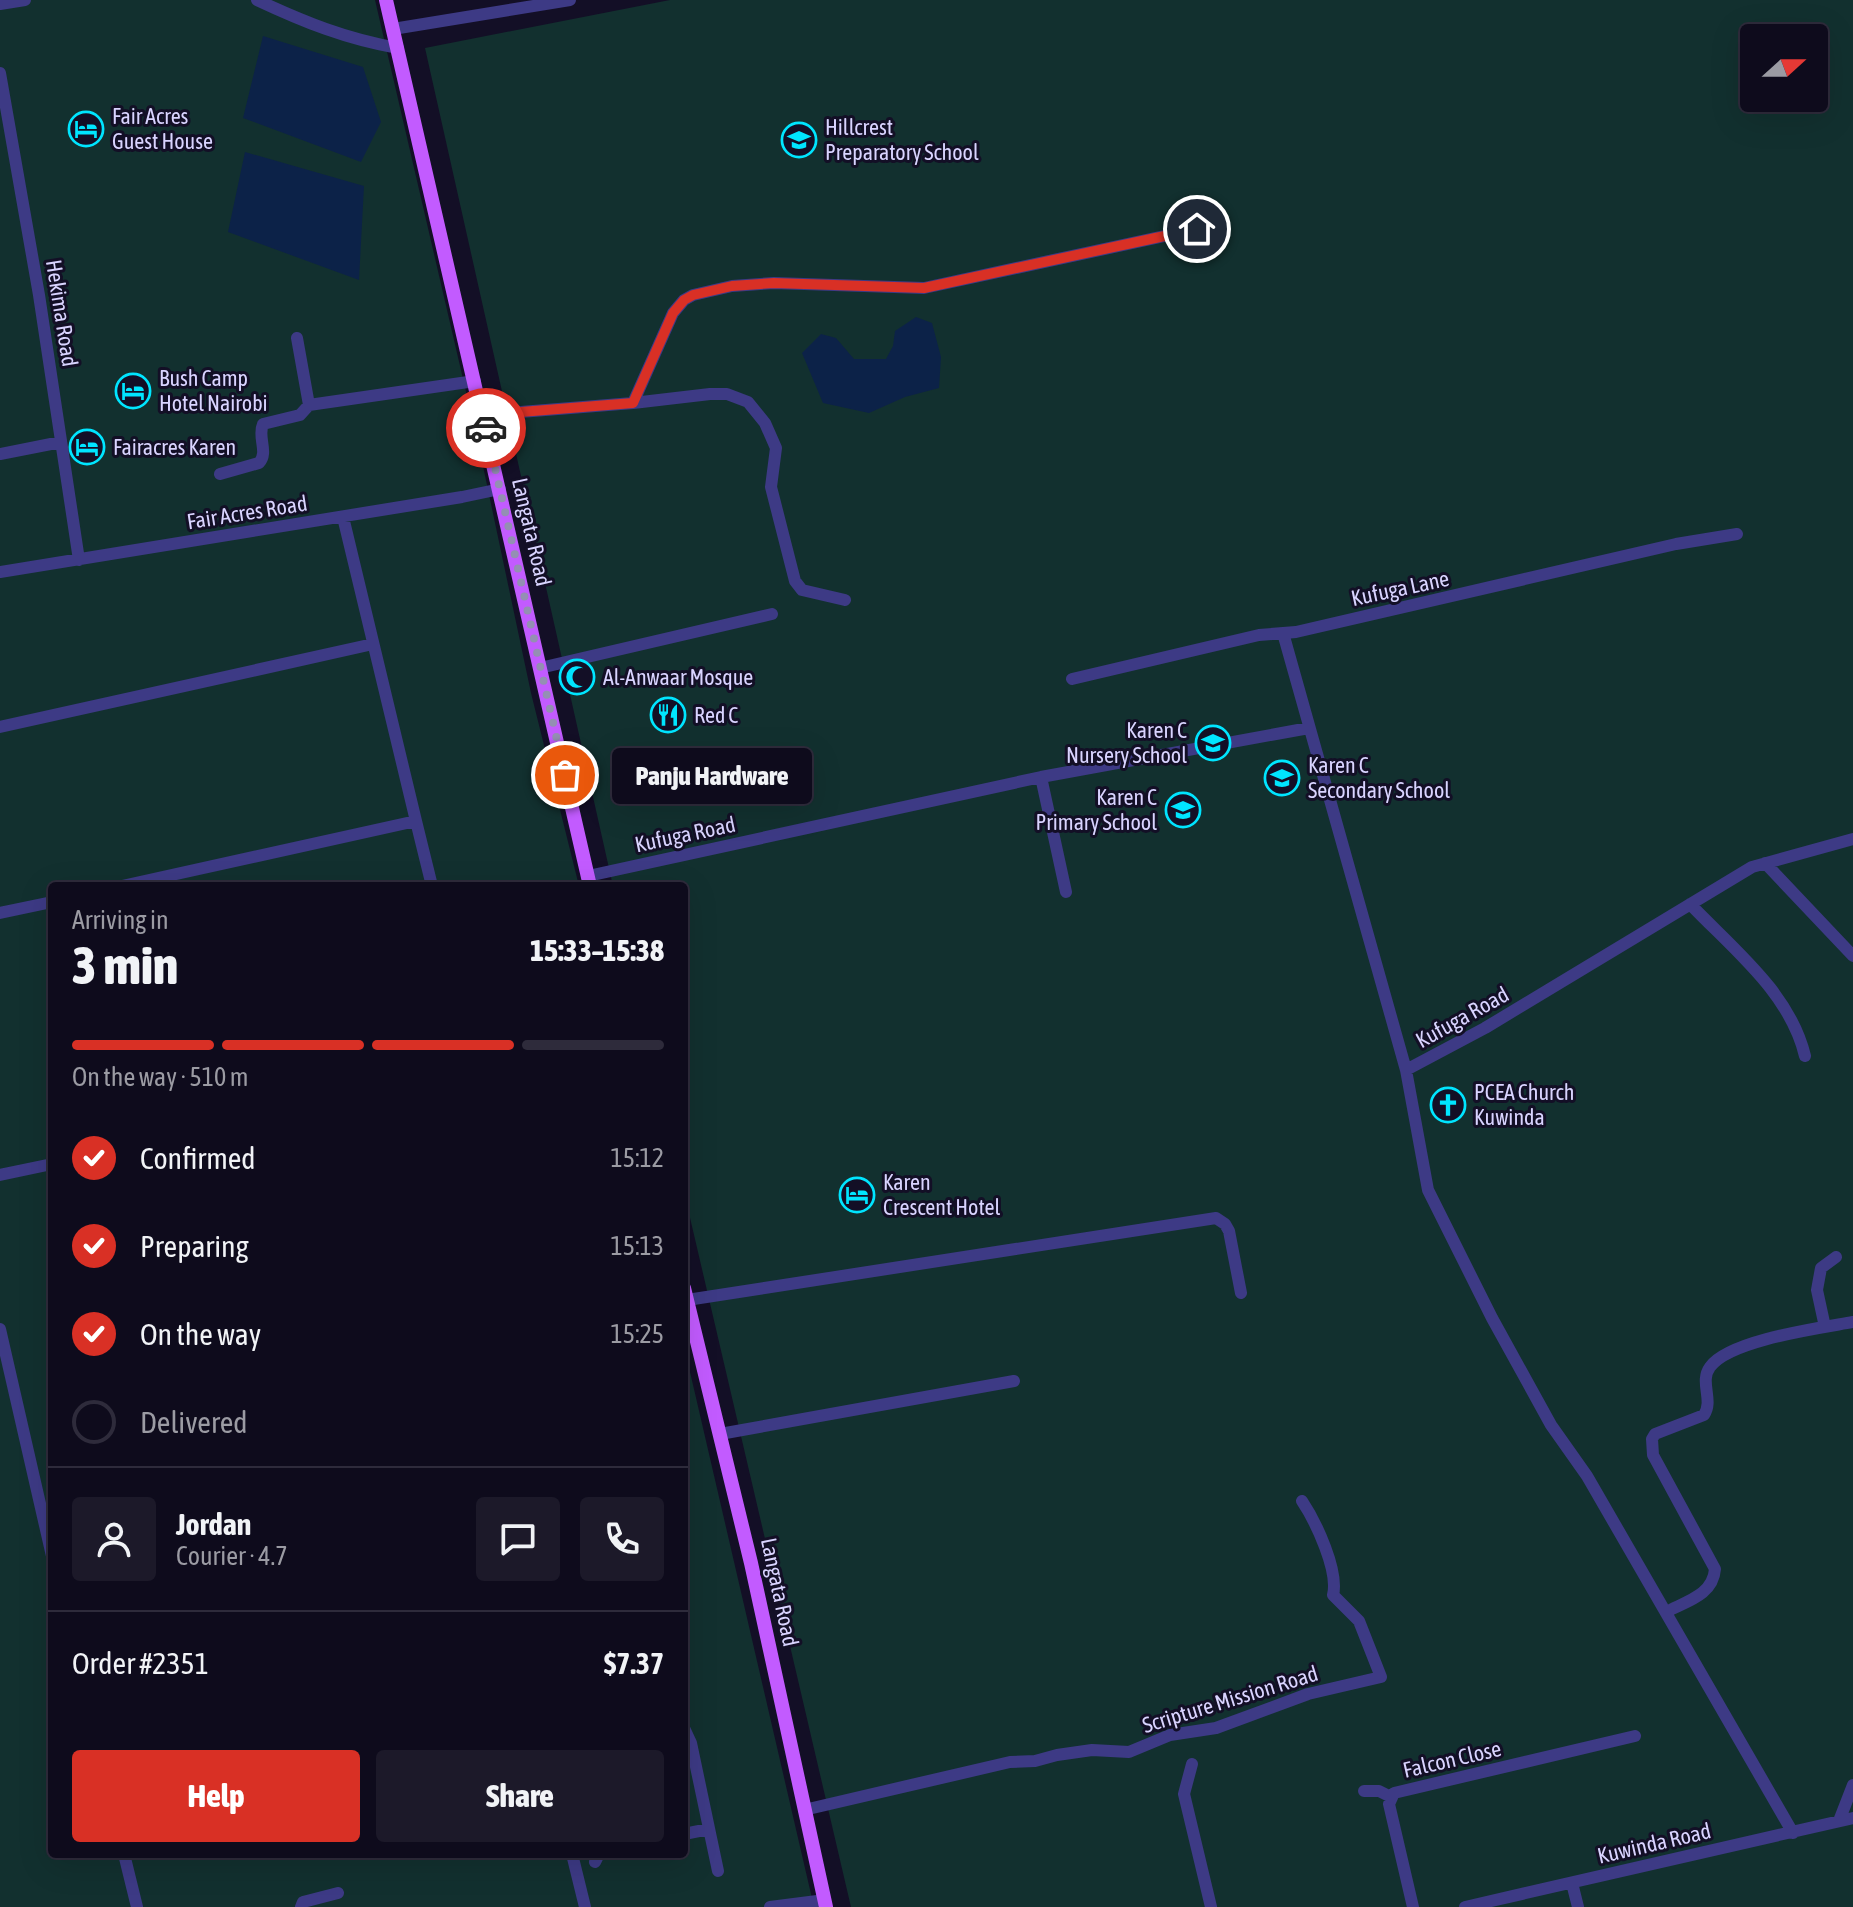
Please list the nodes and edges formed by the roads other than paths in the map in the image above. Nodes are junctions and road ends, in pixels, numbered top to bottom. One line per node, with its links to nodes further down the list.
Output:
1 (25, 0): 5 (street)
2 (257, 0): 7 (street)
3 (386, 0): 6 (main road, Langata Road)
4 (570, 0): 6 (street)
5 (0, 4)
6 (393, 29): 7 (main road, Langata Road)
7 (398, 48): 11 (main road, Langata Road)
8 (0, 73): 15 (street, Hekima Road)
9 (1197, 229): 12 (street)
10 (297, 338): 13 (street)
11 (475, 381): 13 (street); 14 (main road, Langata Road)
12 (633, 403): 14 (street); 23 (street)
13 (309, 405): 17 (street)
14 (483, 415): 18 (main road, Langata Road)
15 (61, 442): 16 (street); 21 (street, Hekima Road)
16 (0, 454)
17 (220, 474)
18 (500, 489): 19 (street, Fair Acres Road); 27 (main road, Langata Road)
19 (343, 517): 21 (street, Fair Acres Road); 26 (street)
20 (1737, 534): 25 (street, Kufuga Lane)
21 (79, 560): 22 (street, Fair Acres Road)
22 (0, 572)
23 (845, 600)
24 (772, 614): 27 (street)
25 (1283, 633): 28 (street, Kufuga Lane); 30 (street, Kufuga Road)
26 (373, 644): 29 (street); 32 (street)
27 (540, 668): 35 (main road, Langata Road)
28 (1072, 679)
29 (0, 727)
30 (1309, 728): 31 (street, Kufuga Road); 44 (street, Kufuga Road)
31 (1041, 777): 35 (street, Kufuga Road); 38 (street)
32 (416, 821): 36 (street); 37 (street)
33 (1853, 839): 34 (street, Kufuga Road)
34 (1765, 863): 40 (street, Kufuga Road); 42 (street)
35 (589, 881)
36 (140, 882)
37 (431, 882)
38 (1066, 892)
39 (48, 903): 41 (street)
40 (1690, 904): 43 (street); 44 (street, Kufuga Road)
41 (0, 913)
42 (1853, 956)
43 (1805, 1056)
44 (1406, 1070): 58 (street)
45 (48, 1165): 46 (street)
46 (0, 1175)
47 (1836, 1257): 52 (street)
48 (1241, 1293): 49 (street)
49 (688, 1294)
50 (688, 1302): 55 (main road, Langata Road)
51 (1853, 1322): 52 (street)
52 (1825, 1327): 58 (street)
53 (0, 1329): 57 (street)
54 (1014, 1381): 55 (street)
55 (720, 1434): 65 (main road, Langata Road)
56 (1302, 1501): 65 (street, Scripture Mission Road)
57 (48, 1527)
58 (1666, 1612): 70 (street)
59 (1635, 1736): 64 (street, Falcon Close)
60 (688, 1737): 68 (street)
61 (1192, 1764): 81 (street)
62 (1853, 1785): 67 (street)
63 (1364, 1791): 64 (street)
64 (1391, 1797): 82 (street, Falcon Close)
65 (804, 1810): 76 (main road, Langata Road)
66 (1853, 1818): 67 (street, Kuwinda Road)
67 (1839, 1821): 70 (street, Kuwinda Road)
68 (709, 1829): 69 (street); 73 (street)
69 (688, 1833)
70 (1793, 1833): 74 (street, Kuwinda Road)
71 (125, 1858): 77 (street)
72 (573, 1858): 79 (street)
73 (718, 1871)
74 (1572, 1883): 83 (street, Kuwinda Road); 84 (street)
75 (338, 1893): 78 (street)
76 (825, 1904): 80 (street)
77 (137, 1907)
78 (301, 1907)
79 (585, 1907)
80 (770, 1907)
81 (1211, 1907)
82 (1413, 1907)
83 (1465, 1907)
84 (1578, 1907)

